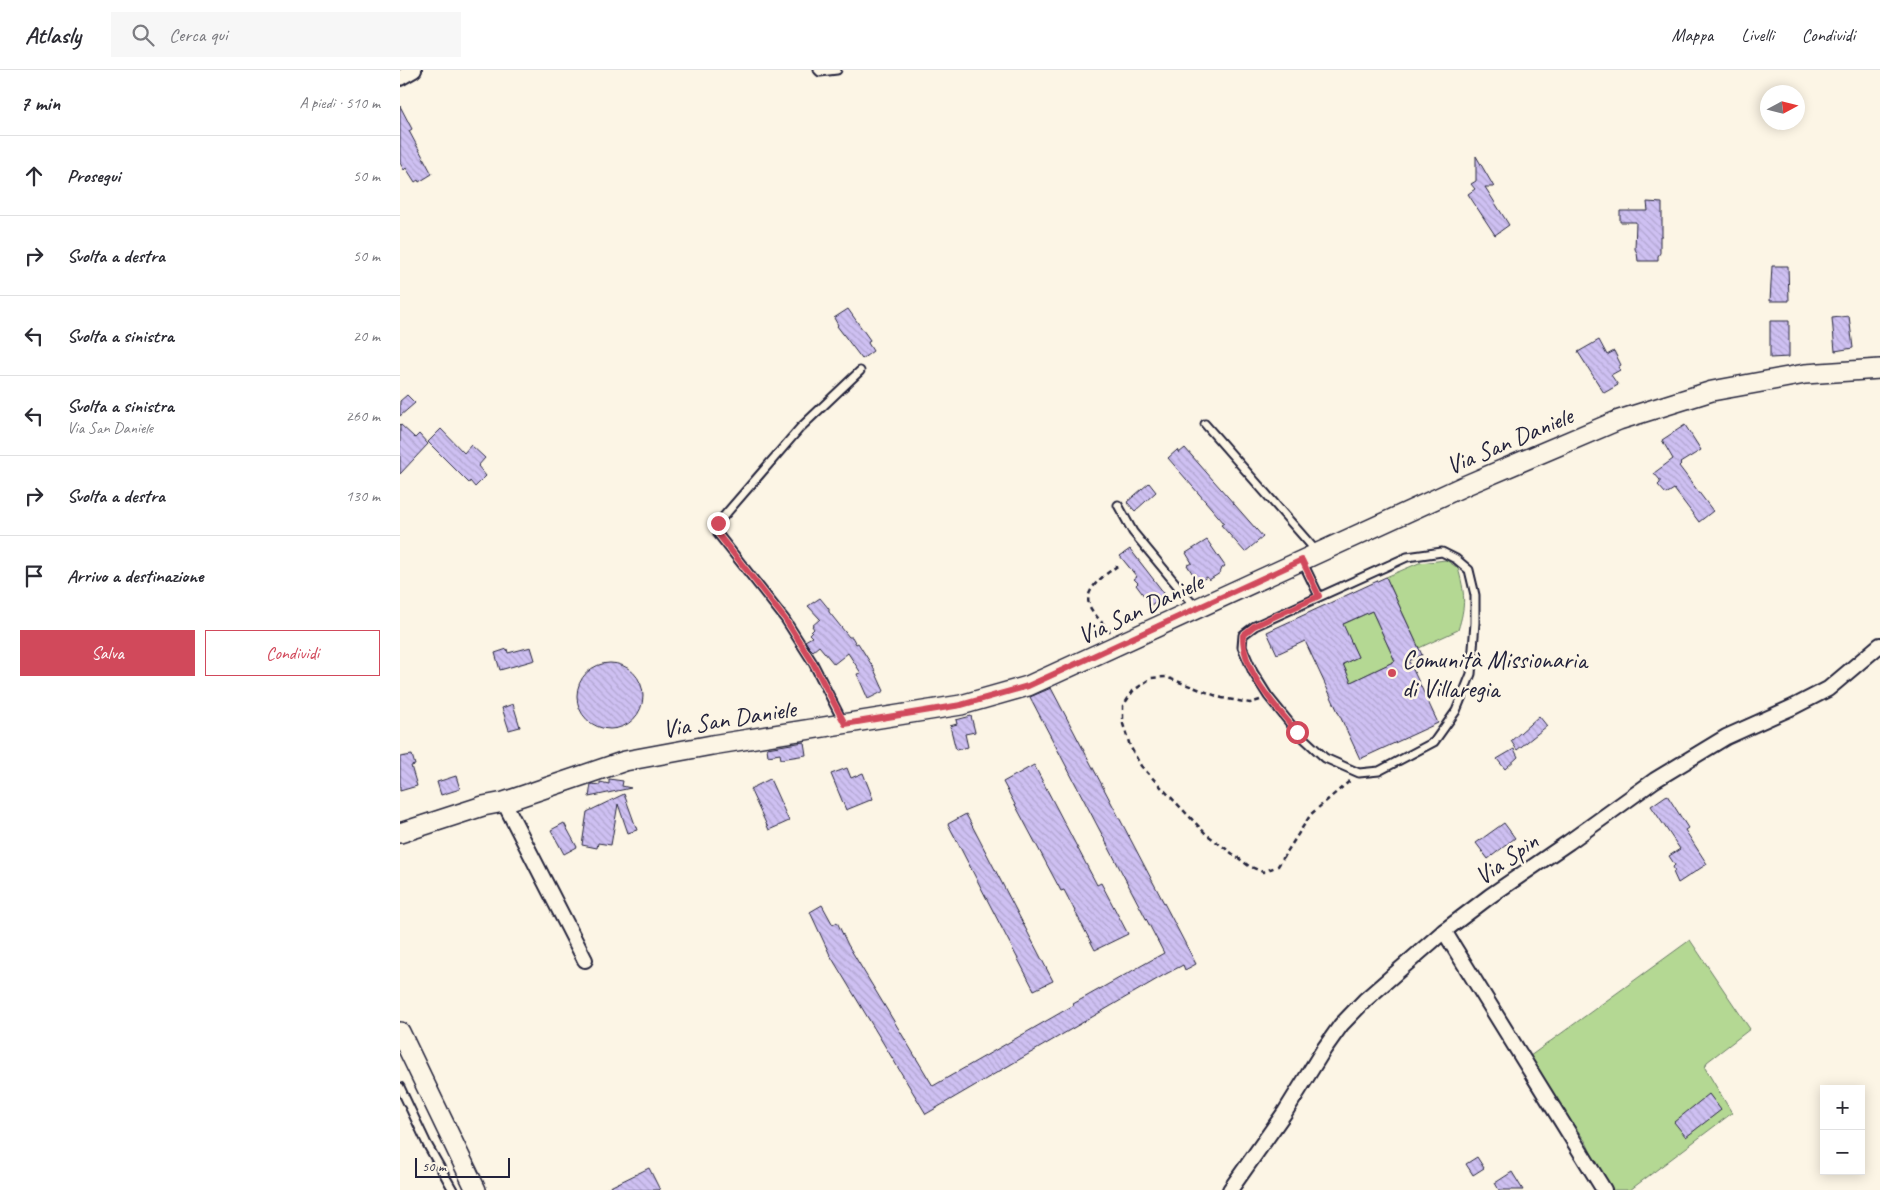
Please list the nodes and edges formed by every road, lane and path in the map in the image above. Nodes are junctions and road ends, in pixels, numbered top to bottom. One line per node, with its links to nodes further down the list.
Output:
1 (414, 70): 4 (street)
2 (818, 70): 3 (lane)
3 (837, 70)
4 (400, 78)
5 (1880, 370): 9 (street, Via San Daniele)
6 (860, 371): 16 (lane)
7 (1205, 424): 9 (lane)
8 (1118, 505): 12 (lane)
9 (1310, 557): 11 (lane); 12 (street, Via San Daniele)
10 (1120, 564): 13 (path)
11 (1319, 596): 15 (lane); 17 (lane)
12 (1197, 609): 13 (street, Via San Daniele)
13 (1121, 644): 16 (street, Via San Daniele)
14 (1880, 645): 20 (street, Via Spin)
15 (1268, 696): 17 (lane); 17 (path)
16 (845, 724): 18 (street, Via San Daniele)
17 (1359, 773)
18 (504, 802): 19 (street, Via San Daniele); 21 (street)
19 (400, 833)
20 (1444, 931): 26 (street, Via Spin); 27 (street)
21 (585, 960)
22 (403, 1045): 25 (street)
23 (400, 1088): 24 (lane)
24 (453, 1190)
25 (476, 1190)
26 (1230, 1190)
27 (1604, 1190)

